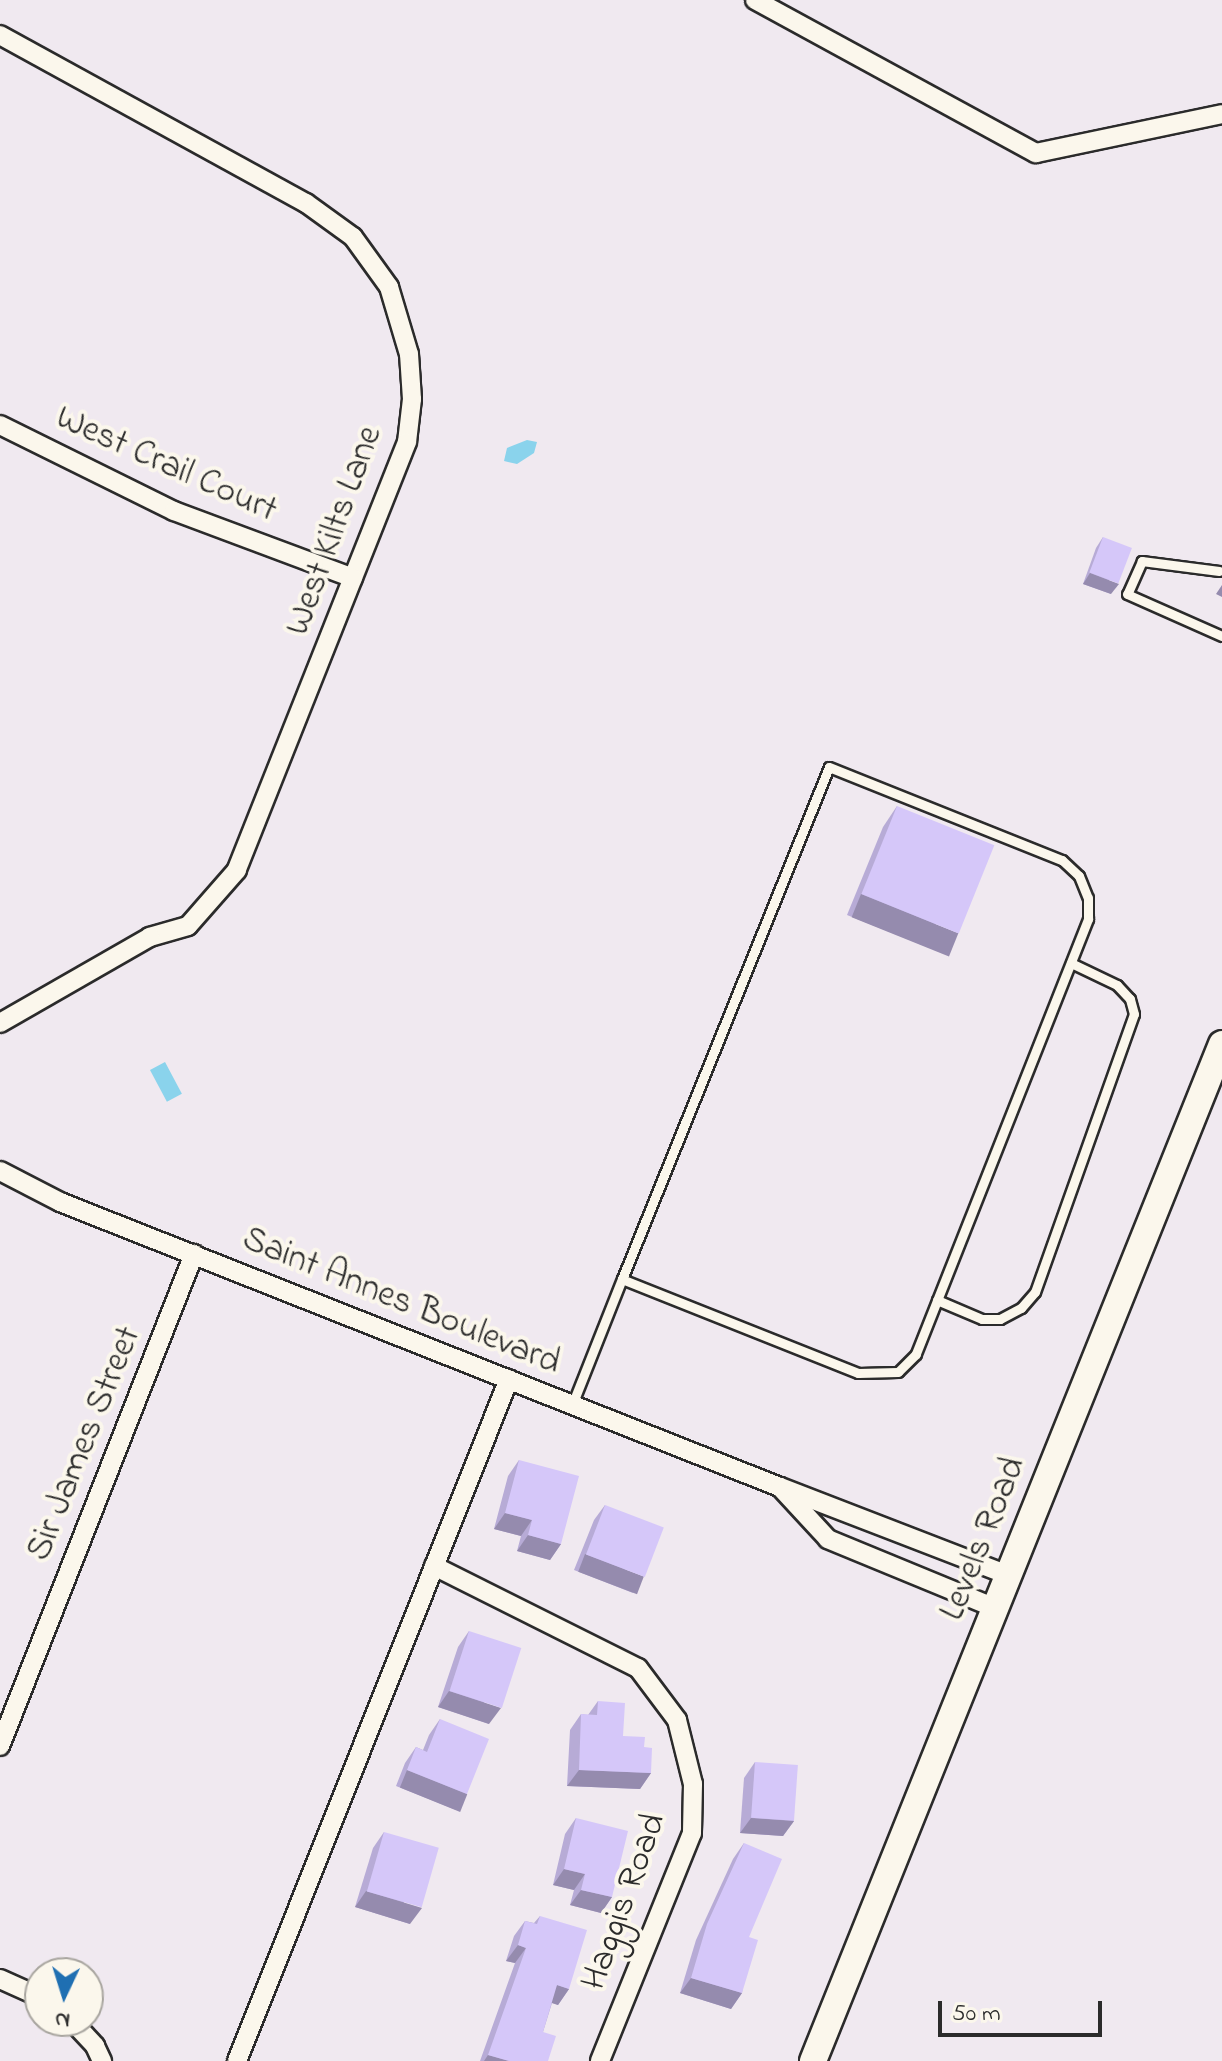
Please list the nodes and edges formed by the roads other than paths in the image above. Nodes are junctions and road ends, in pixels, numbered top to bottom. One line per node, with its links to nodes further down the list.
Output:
1 (755, 0): 3 (street)
2 (0, 35): 6 (street, West Kilts Lane)
3 (1222, 114)
4 (0, 425): 6 (street, West Crail Court)
5 (1219, 571): 7 (lane)
6 (353, 578): 9 (street, West Kilts Lane)
7 (1222, 636)
8 (1071, 963): 13 (lane); 14 (lane); 14 (lane)
9 (0, 1023)
10 (1222, 1044): 19 (main road, Levels Road)
11 (0, 1171): 12 (street, Saint Annes Boulevard)
12 (194, 1254): 15 (street, Saint Annes Boulevard); 21 (street, Sir James Street)
13 (622, 1279): 14 (lane); 16 (lane)
14 (937, 1300)
15 (509, 1379): 16 (street, Saint Annes Boulevard); 18 (street)
16 (572, 1405): 17 (street, Saint Annes Boulevard)
17 (780, 1487): 19 (street, Saint Annes Boulevard); 20 (street, Saint Annes Boulevard)
18 (434, 1566): 26 (street); 27 (street, Haggis Road)
19 (1008, 1575): 20 (main road, Levels Road)
20 (995, 1608): 28 (main road, Levels Road)
21 (0, 1746)
22 (0, 1979): 23 (street)
23 (24, 1990)
24 (84, 2037): 25 (street)
25 (102, 2061)
26 (237, 2061)
27 (600, 2061)
28 (813, 2061)

